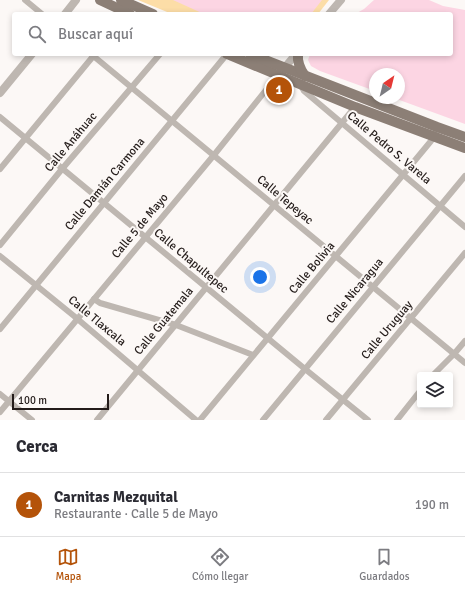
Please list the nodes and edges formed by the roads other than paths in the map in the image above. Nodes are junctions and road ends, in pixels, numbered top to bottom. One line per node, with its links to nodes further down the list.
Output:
1 (25, 0): 6 (street)
2 (76, 0): 7 (street)
3 (100, 0): 8 (main road)
4 (121, 0): 8 (main road)
5 (340, 0): 9 (street)
6 (40, 12)
7 (67, 12)
8 (130, 12)
9 (331, 12)
10 (30, 56): 22 (street)
11 (92, 56): 29 (street)
12 (94, 56): 21 (street, Calle Tepeyac)
13 (158, 56): 21 (street, Calle Anáhuac)
14 (225, 56): 25 (street, Calle Damián Carmona)
15 (233, 56): 19 (main road)
16 (253, 56): 19 (main road)
17 (295, 56): 19 (street, Calle 5 de Mayo)
18 (297, 56): 20 (main road)
19 (281, 72): 20 (main road); 31 (street, Calle 5 de Mayo)
20 (302, 80): 23 (main road); 26 (street, Calle Pedro S. Varela); 27 (main road)
21 (131, 87): 25 (street, Calle Tepeyac); 32 (street, Calle Anáhuac)
22 (0, 93)
23 (355, 107): 26 (street, Calle Guatemala); 27 (main road)
24 (0, 117): 29 (street, Calle Chapultepec)
25 (172, 121): 31 (street, Calle Tepeyac); 36 (street, Calle Damián Carmona)
26 (342, 123): 34 (street, Calle Pedro S. Varela); 37 (street, Calle Guatemala)
27 (435, 132): 28 (main road); 30 (main road); 34 (street, Calle Bolivia)
28 (465, 137)
29 (25, 138): 32 (street, Calle Chapultepec); 33 (street)
30 (465, 148)
31 (214, 156): 37 (street, Calle Tepeyac); 40 (street, Calle 5 de Mayo)
32 (62, 168): 36 (street, Calle Chapultepec); 41 (street, Calle Anáhuac)
33 (0, 169)
34 (403, 174): 38 (street, Calle Pedro S. Varela); 44 (street, Calle Bolivia)
35 (465, 176): 38 (street, Calle Nicaragua)
36 (104, 202): 40 (street, Calle Chapultepec); 45 (street, Calle Damián Carmona)
37 (274, 205): 44 (street, Calle Tepeyac); 47 (street, Calle Guatemala)
38 (440, 206): 39 (street, Calle Pedro S. Varela); 46 (street, Calle Nicaragua)
39 (465, 227)
40 (145, 237): 47 (street, Calle Chapultepec); 48 (street, Calle 5 de Mayo)
41 (0, 246)
42 (465, 253): 50 (street, Calle Uruguay)
43 (0, 256): 45 (street, Calle Tlaxcala)
44 (336, 256): 46 (street, Calle Tepeyac); 53 (street, Calle Bolivia)
45 (36, 285): 49 (street, Calle Tlaxcala); 52 (street, Calle Damián Carmona)
46 (373, 287): 50 (street, Calle Tepeyac); 58 (street, Calle Nicaragua)
47 (206, 288): 51 (street, Calle Guatemala); 53 (street, Calle Chapultepec)
48 (94, 299): 49 (street, Calle 5 de Mayo); 51 (street)
49 (77, 319): 59 (street, Calle Tlaxcala); 64 (street, Calle 5 de Mayo)
50 (411, 319): 55 (street, Calle Tepeyac); 63 (street, Calle Uruguay)
51 (176, 324): 56 (street); 59 (street, Calle Guatemala)
52 (0, 329)
53 (267, 338): 56 (street, Calle Bolivia); 58 (street, Calle Chapultepec)
54 (465, 341): 55 (street)
55 (454, 354): 57 (street, Calle Tepeyac); 60 (street)
56 (253, 355): 69 (street, Calle Bolivia)
57 (465, 363)
58 (305, 369): 63 (street, Calle Chapultepec); 70 (street, Calle Nicaragua)
59 (137, 370): 67 (street, Calle Guatemala); 68 (street, Calle Tlaxcala)
60 (435, 372)
61 (0, 394): 64 (street)
62 (417, 395): 73 (street)
63 (342, 400): 71 (street, Calle Uruguay); 72 (street, Calle Chapultepec)
64 (9, 401): 65 (street, Calle 5 de Mayo); 66 (street)
65 (0, 412)
66 (32, 420)
67 (97, 420)
68 (196, 420)
69 (200, 420)
70 (263, 420)
71 (326, 420)
72 (368, 420)
73 (397, 420)

